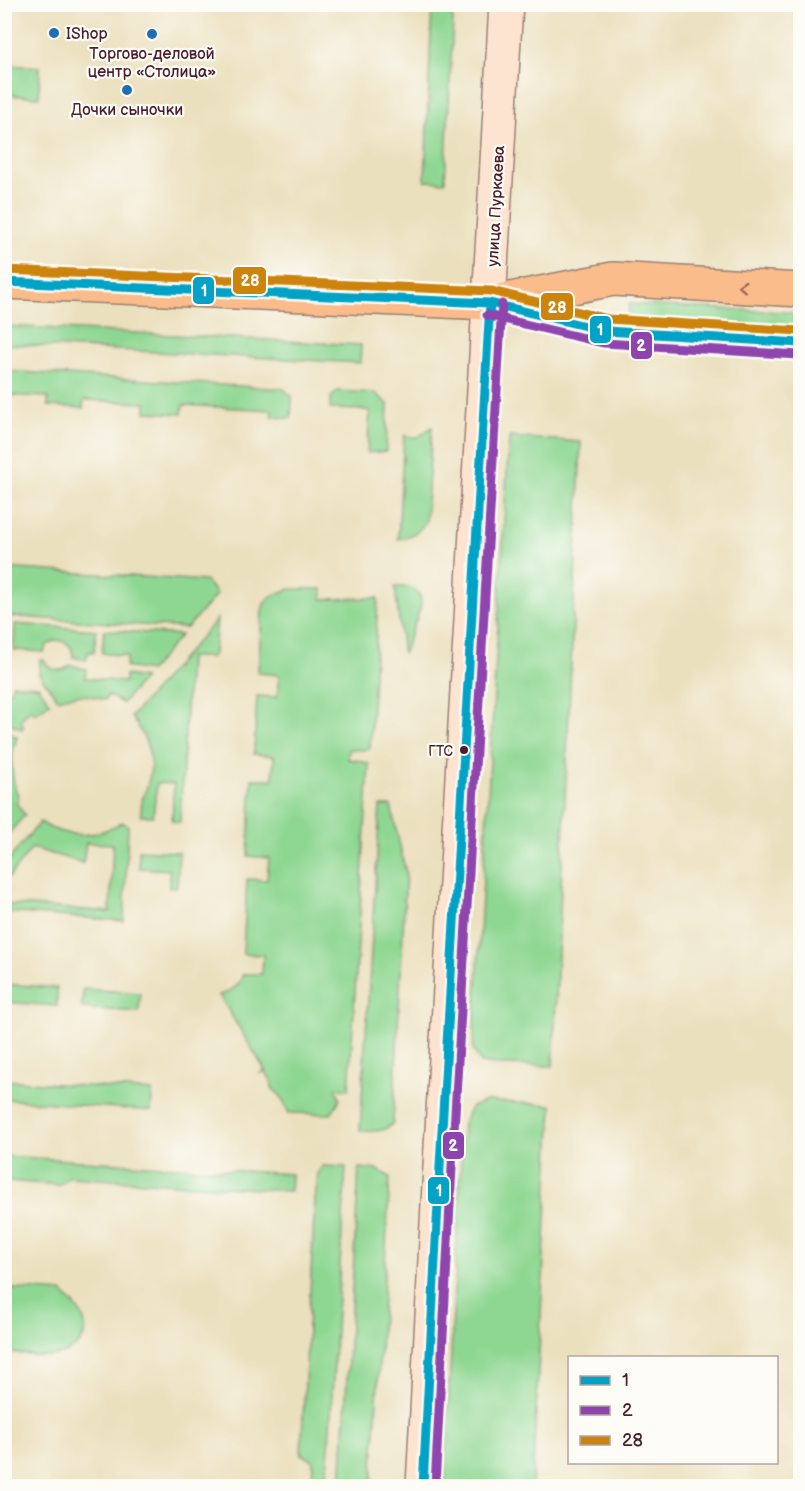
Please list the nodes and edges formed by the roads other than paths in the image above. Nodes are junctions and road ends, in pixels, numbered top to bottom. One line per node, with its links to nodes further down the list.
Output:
1 (506, 4): 4 (main road, улица Пуркаева)
2 (4, 282): 4 (main road)
3 (801, 290): 4 (main road, one-way to 4)
4 (490, 303): 5 (main road); 6 (main road, улица Пуркаева)
5 (801, 343)
6 (423, 1486)

